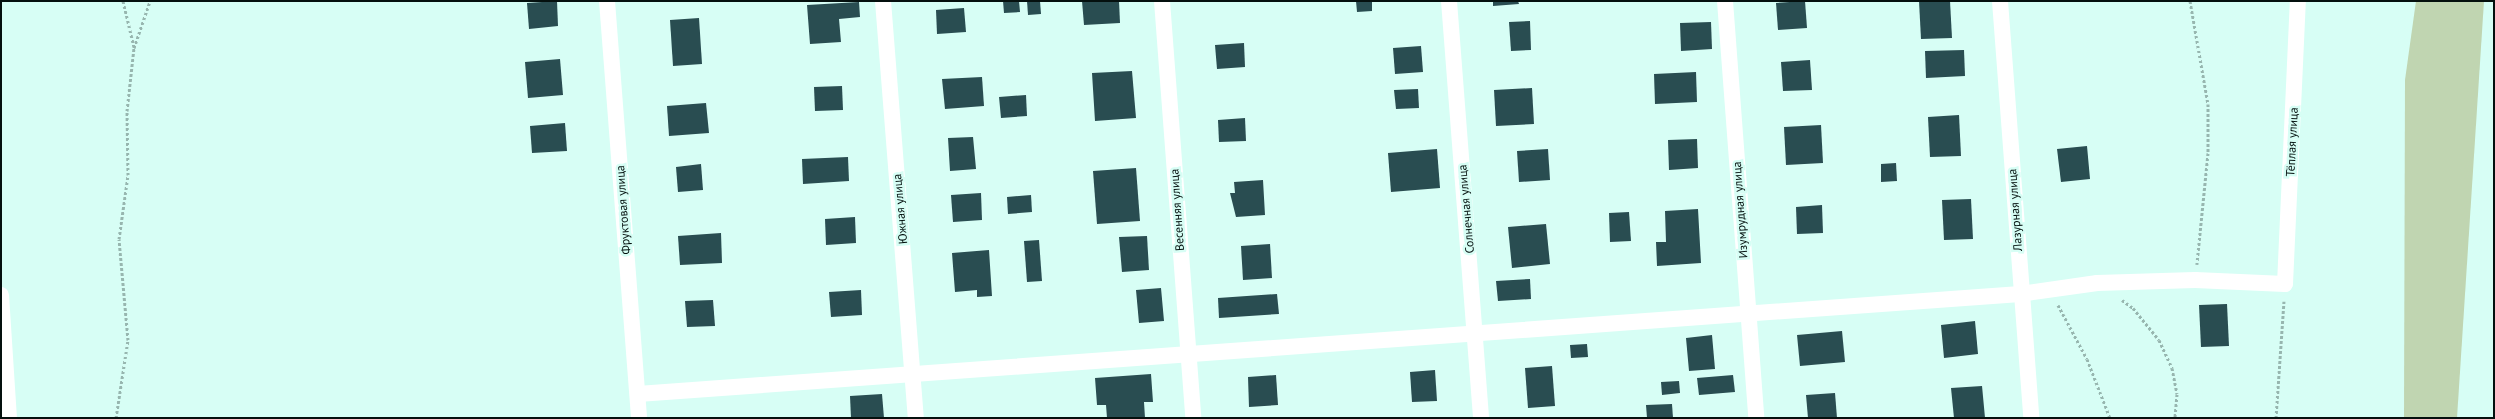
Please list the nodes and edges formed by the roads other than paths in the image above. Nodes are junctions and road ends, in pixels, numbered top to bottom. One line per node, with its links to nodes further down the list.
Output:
1 (607, 1): 14 (street, Фруктовая улица)
2 (883, 1): 13 (street, Южная улица)
3 (1162, 1): 12 (street, Весенняя улица)
4 (1449, 1): 11 (street, Солнечная улица)
5 (1724, 1): 10 (street, Изумрудная улица)
6 (2000, 1): 8 (street, Лазурная улица)
7 (2298, 1): 8 (street, Тёплая улица)
8 (2020, 294): 10 (street); 21 (street, Лазурная улица)
9 (1, 296): 15 (street)
10 (1748, 314): 11 (street); 20 (street, Изумрудная улица)
11 (1475, 333): 12 (street); 19 (street, Солнечная улица)
12 (1188, 357): 13 (street); 18 (street, Весенняя улица)
13 (913, 375): 14 (street); 17 (street, Южная улица)
14 (638, 394): 16 (street, Фруктовая улица)
15 (9, 418)
16 (639, 418)
17 (916, 418)
18 (1193, 418)
19 (1482, 418)
20 (1756, 418)
21 (2031, 418)

